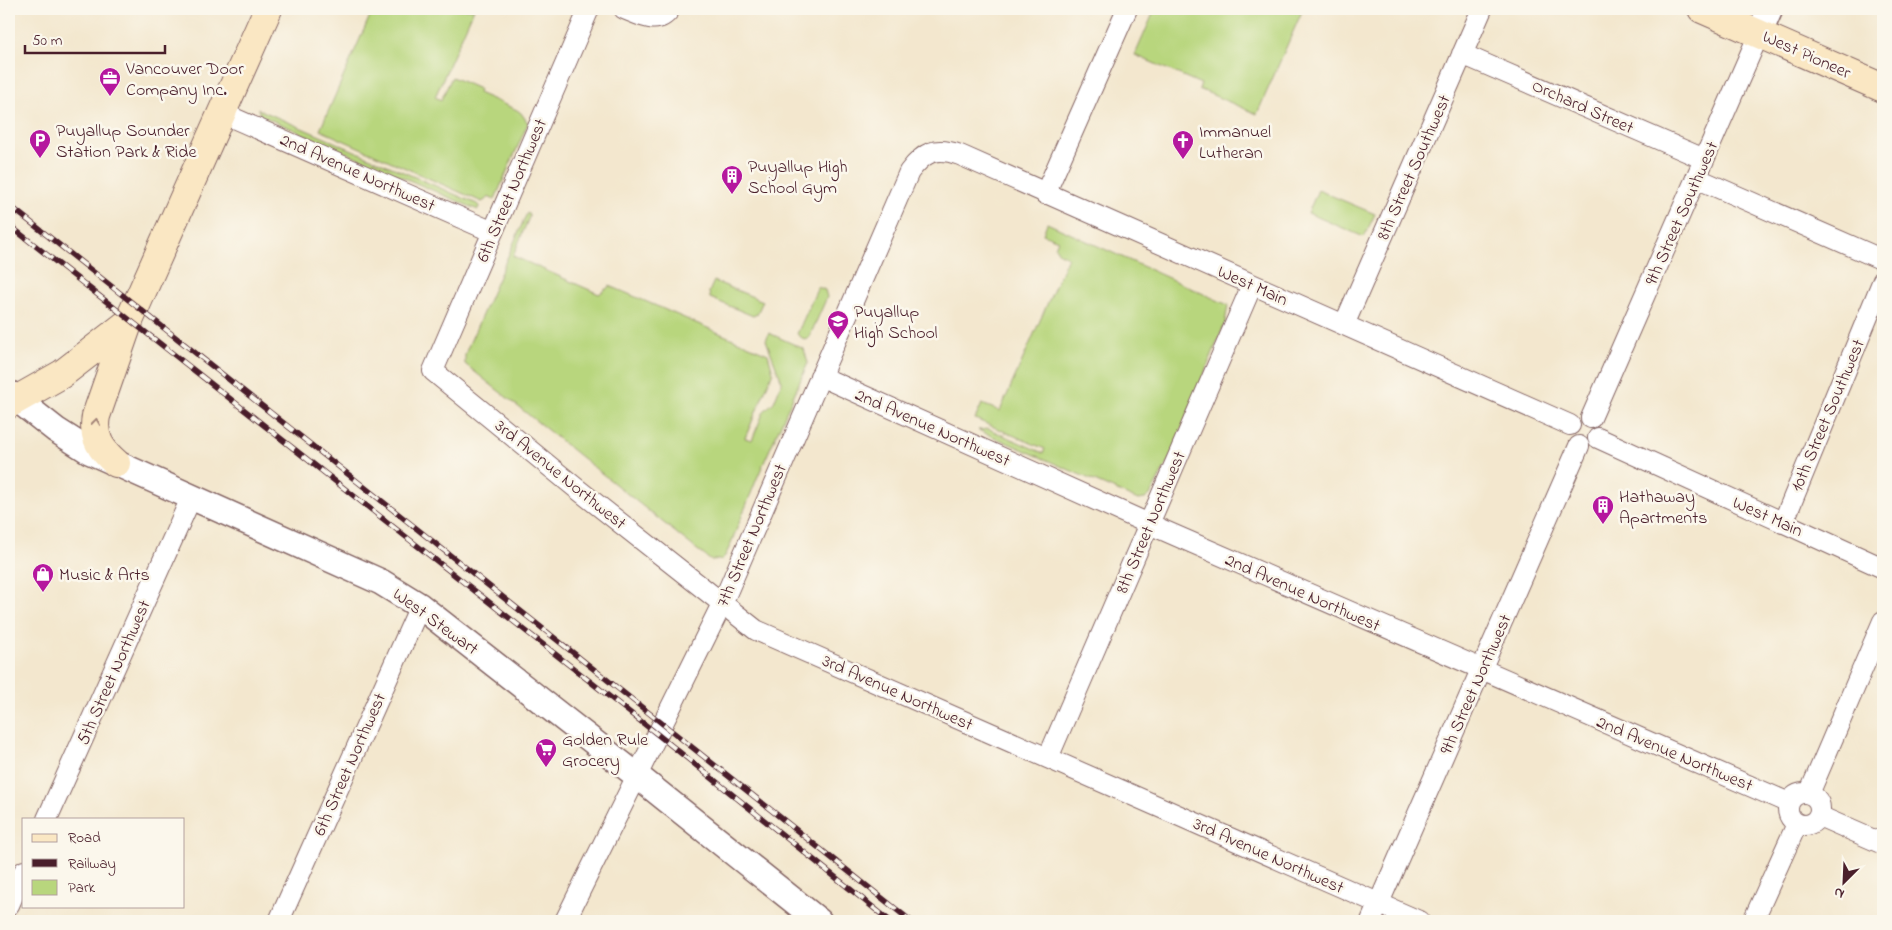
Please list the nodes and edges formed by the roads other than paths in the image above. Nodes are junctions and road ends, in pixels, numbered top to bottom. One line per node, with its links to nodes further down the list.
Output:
1 (268, 9): 12 (main road)
2 (589, 9): 17 (street, 6th Street Northwest)
3 (670, 9): 8 (street)
4 (1126, 9): 16 (street)
5 (1482, 9): 10 (street, 8th Street Southwest)
6 (1702, 9): 9 (main road, West Pioneer)
7 (1770, 9): 9 (street, 9th Street Southwest)
8 (632, 12)
9 (1759, 34): 11 (main road, West Pioneer); 14 (street, 9th Street Southwest)
10 (1462, 54): 14 (street, Orchard Street); 22 (street, 8th Street Southwest)
11 (1883, 88)
12 (222, 113): 17 (street, 2nd Avenue Northwest); 21 (main road)
13 (934, 151): 16 (street, West Main); 24 (street, 7th Street Northwest)
14 (1704, 159): 15 (street, 9th Street Southwest)
15 (1696, 178): 18 (street); 26 (street, 9th Street Southwest)
16 (1046, 194): 20 (street, West Main)
17 (493, 232): 23 (street, 6th Street Northwest)
18 (1883, 260)
19 (1883, 280): 32 (street, 10th Street Southwest)
20 (1252, 285): 22 (street, West Main); 33 (street, 8th Street Northwest)
21 (129, 321): 25 (main road); 30 (main road, one-way to 21)
22 (1344, 325): 27 (street, West Main)
23 (433, 371): 35 (street, 3rd Avenue Northwest)
24 (820, 376): 33 (street, 2nd Avenue Northwest); 35 (street, 7th Street Northwest)
25 (12, 399): 30 (street, West Stewart)
26 (1591, 418): 27 (street); 28 (street)
27 (1570, 425): 29 (street)
28 (1598, 438): 29 (street); 32 (street, West Main)
29 (1579, 446): 38 (street, 9th Street Northwest)
30 (116, 463): 31 (street, West Stewart)
31 (191, 498): 36 (street, West Stewart); 44 (street, 5th Street Northwest)
32 (1782, 523): 34 (street, West Main)
33 (1149, 524): 38 (street, 2nd Avenue Northwest); 39 (street, 8th Street Northwest)
34 (1883, 568)
35 (722, 604): 39 (street, 3rd Avenue Northwest); 40 (street, 7th Street Northwest)
36 (420, 606): 40 (street, West Stewart); 50 (street, 6th Street Northwest)
37 (1883, 621): 41 (street)
38 (1481, 670): 42 (street, 2nd Avenue Northwest); 49 (street, 9th Street Northwest)
39 (1048, 758): 49 (street, 3rd Avenue Northwest)
40 (636, 775): 51 (street, 7th Street Northwest); 52 (street, West Stewart)
41 (1810, 794): 42 (street); 43 (street)
42 (1789, 803): 45 (street)
43 (1819, 816): 45 (street); 46 (street)
44 (47, 818)
45 (1797, 824): 54 (street)
46 (1883, 844)
47 (22, 876): 48 (street)
48 (9, 905)
49 (1375, 912): 53 (street, 3rd Avenue Northwest)
50 (278, 921)
51 (565, 921)
52 (819, 921)
53 (1419, 921)
54 (1753, 921)

